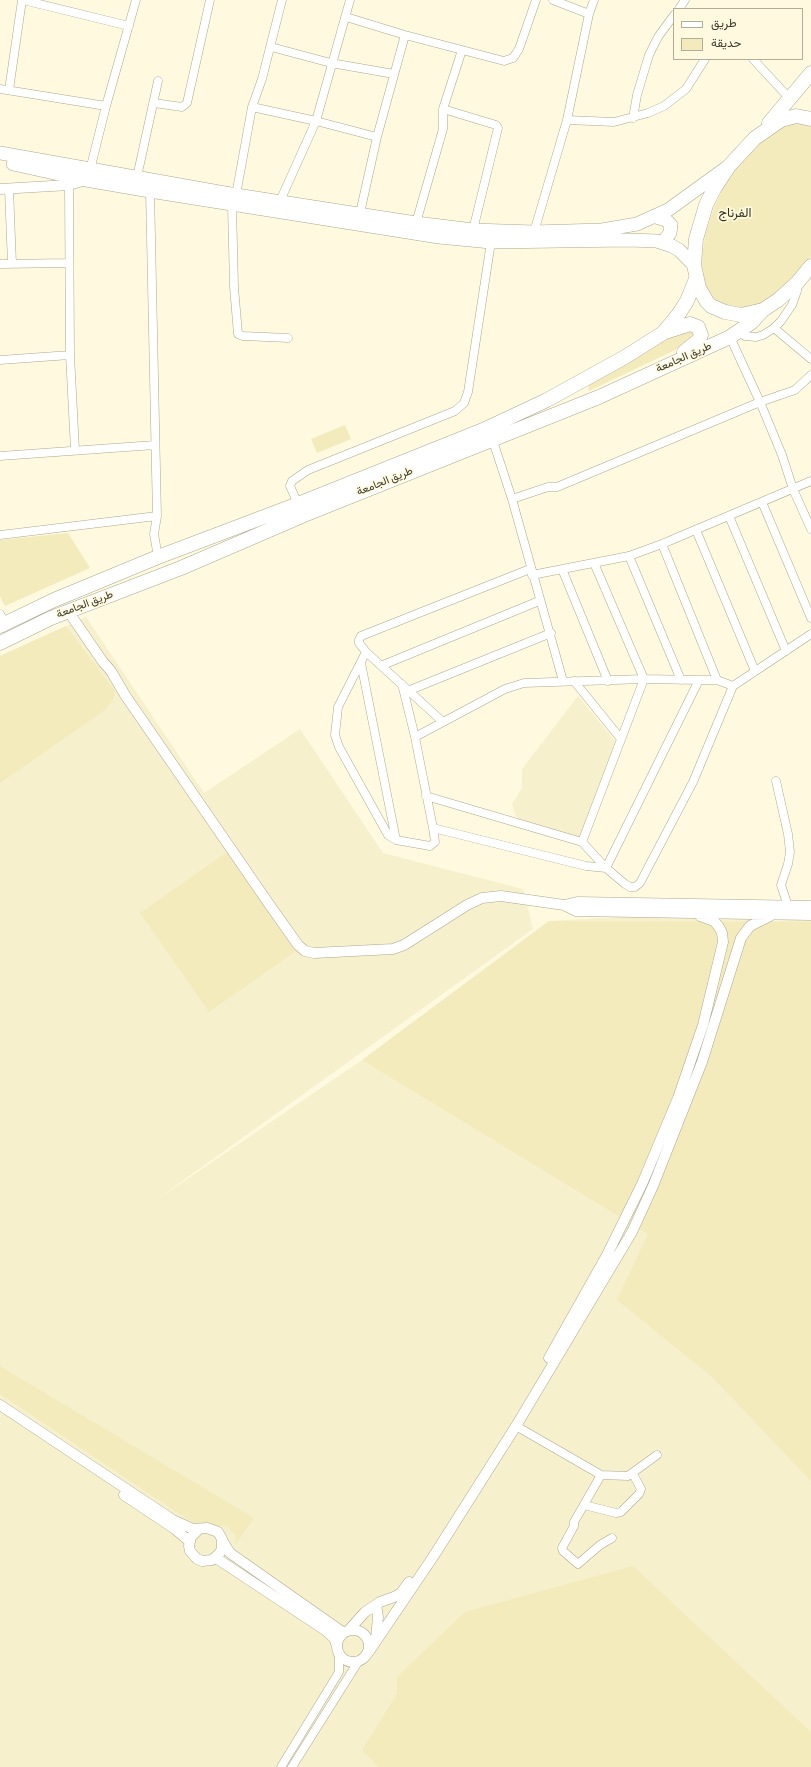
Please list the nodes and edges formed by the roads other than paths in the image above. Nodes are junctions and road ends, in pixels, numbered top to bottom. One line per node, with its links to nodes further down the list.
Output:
1 (22, 0): 12 (street); 23 (street)
2 (136, 0): 12 (street)
3 (210, 0): 25 (street)
4 (282, 0): 14 (street)
5 (350, 0): 10 (street)
6 (536, 0): 15 (street)
7 (553, 0): 9 (street)
8 (594, 0): 9 (street)
9 (589, 14): 31 (street)
10 (346, 17): 13 (street); 18 (street)
11 (673, 17): 29 (street)
12 (129, 26): 26 (street)
13 (405, 35): 15 (street); 20 (street)
14 (271, 47): 18 (street); 27 (street)
15 (462, 50): 28 (street)
16 (704, 60): 29 (street)
17 (754, 60): 24 (street)
18 (331, 63): 20 (street); 32 (street)
19 (811, 73): 24 (highway)
20 (394, 74): 33 (street)
21 (158, 81): 25 (street)
22 (0, 88): 23 (street)
23 (9, 90): 26 (street)
24 (790, 99): 34 (highway)
25 (154, 103): 39 (street)
26 (106, 106): 38 (street)
27 (252, 107): 32 (street); 43 (street)
28 (443, 109): 47 (street); 48 (street)
29 (633, 118): 31 (street)
30 (811, 119): 34 (highway)
31 (567, 120): 49 (street)
32 (316, 121): 33 (street); 44 (street)
33 (377, 137): 45 (street)
34 (755, 138): 37 (highway)
35 (0, 153): 38 (main road)
36 (0, 161): 38 (main road)
37 (729, 166): 46 (main road); 55 (highway)
38 (88, 175): 39 (main road); 40 (street); 42 (main road)
39 (136, 177): 43 (main road)
40 (69, 186): 41 (street); 52 (street)
41 (4, 189): 54 (street)
42 (150, 191): 43 (main road); 70 (street)
43 (234, 200): 44 (main road); 50 (main road); 62 (street)
44 (280, 201): 45 (main road)
45 (360, 213): 47 (main road)
46 (656, 216): 49 (main road); 51 (main road)
47 (416, 223): 48 (main road)
48 (473, 230): 49 (main road)
49 (534, 232)
50 (491, 242): 51 (main road); 77 (street)
51 (663, 242): 55 (main road)
52 (69, 263): 54 (street); 63 (street)
53 (0, 264): 54 (street)
54 (12, 264)
55 (694, 265): 57 (highway)
56 (806, 273): 58 (highway); 59 (street)
57 (696, 279): 58 (highway); 60 (highway, طريق الجامعة)
58 (763, 310): 61 (highway, طريق الجامعة)
59 (774, 328): 61 (street); 64 (street)
60 (663, 333): 66 (highway); 77 (highway, طريق الجامعة)
61 (734, 334): 66 (highway, طريق الجامعة); 68 (street)
62 (288, 338)
63 (70, 355): 65 (street); 71 (street)
64 (811, 359)
65 (0, 360)
66 (667, 365): 69 (highway, طريق الجامعة)
67 (811, 375): 68 (street)
68 (760, 402): 74 (street); 75 (street)
69 (492, 438): 75 (street); 90 (highway, طريق الجامعة)
70 (154, 445): 71 (street); 78 (street)
71 (75, 450): 72 (street)
72 (0, 456)
73 (811, 481): 74 (street)
74 (793, 489): 76 (street); 80 (street)
75 (512, 499): 88 (street)
76 (762, 502): 79 (street); 91 (street)
77 (298, 504): 85 (highway, طريق الجامعة)
78 (157, 516): 82 (street); 85 (street)
79 (729, 516): 81 (street); 96 (street)
80 (810, 525)
81 (696, 530): 83 (street); 100 (street)
82 (0, 535)
83 (662, 544): 84 (street); 104 (street)
84 (629, 556): 86 (street); 102 (street)
85 (158, 557): 92 (highway, طريق الجامعة)
86 (594, 563): 87 (street); 101 (street)
87 (562, 569): 88 (street); 107 (street)
88 (531, 572): 89 (street); 97 (street)
89 (539, 601): 93 (street); 99 (street)
90 (68, 611): 95 (highway, طريق الجامعة); 120 (street)
91 (811, 618)
92 (2, 621)
93 (550, 633): 105 (street); 110 (street)
94 (811, 634): 96 (street)
95 (0, 644)
96 (786, 651): 100 (street)
97 (366, 652): 98 (street); 99 (street)
98 (361, 663): 117 (street); 117 (street)
99 (383, 665): 108 (street)
100 (755, 671): 109 (street)
101 (644, 679): 102 (street); 107 (street); 113 (street)
102 (682, 680): 103 (street)
103 (699, 680): 104 (street); 119 (street)
104 (717, 680): 109 (street)
105 (563, 681): 106 (street); 111 (street)
106 (574, 681): 107 (street); 113 (street)
107 (608, 681)
108 (402, 684): 110 (street); 112 (street)
109 (733, 686): 119 (street)
110 (410, 690): 111 (street)
111 (444, 722): 112 (street)
112 (415, 738): 115 (street)
113 (621, 739): 118 (street)
114 (776, 782): 121 (street)
115 (426, 796): 116 (street); 118 (street)
116 (432, 828): 117 (street); 119 (street)
117 (396, 840)
118 (582, 842): 119 (street)
119 (606, 868)
120 (564, 905): 121 (street); 123 (street)
121 (788, 906): 122 (street)
122 (811, 906)
123 (688, 913): 124 (street); 126 (street)
124 (775, 914): 125 (street); 127 (street)
125 (811, 914)
126 (718, 967): 127 (street); 128 (street)
127 (730, 970): 128 (street)
128 (718, 991): 129 (street); 130 (street)
129 (622, 1227): 130 (street); 143 (street)
130 (632, 1232): 133 (street)
131 (0, 1405): 138 (street)
132 (0, 1411): 140 (street)
133 (516, 1426): 136 (street); 145 (street)
134 (657, 1455): 135 (street)
135 (633, 1474): 136 (street); 137 (street)
136 (601, 1475): 137 (street)
137 (584, 1505): 139 (street)
138 (199, 1529): 140 (street); 141 (street)
139 (612, 1538)
140 (190, 1541): 142 (street)
141 (223, 1542): 142 (street); 144 (street)
142 (216, 1558): 146 (street)
143 (376, 1605): 144 (street); 145 (street)
144 (346, 1632): 146 (street); 147 (street)
145 (376, 1640): 147 (street)
146 (338, 1650): 148 (street); 149 (street)
147 (368, 1653): 148 (street)
148 (358, 1662): 150 (street)
149 (281, 1767)
150 (292, 1767)

